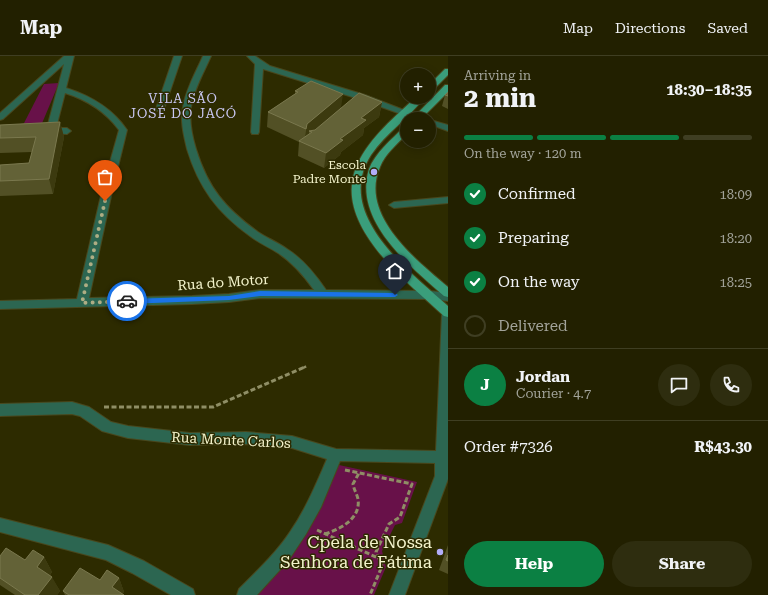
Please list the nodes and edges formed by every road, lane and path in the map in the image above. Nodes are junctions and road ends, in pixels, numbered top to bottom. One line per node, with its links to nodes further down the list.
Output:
1 (69, 56): 9 (street); 15 (street)
2 (178, 56): 11 (street)
3 (207, 56): 26 (street)
4 (251, 56): 5 (street)
5 (259, 63): 12 (street); 21 (street)
6 (448, 71): 7 (main road)
7 (436, 82)
8 (448, 87): 13 (main road)
9 (62, 89): 19 (street); 29 (street)
10 (413, 104): 12 (main road)
11 (160, 110)
12 (404, 112)
13 (425, 112)
14 (400, 116): 27 (main road)
15 (0, 117)
16 (436, 124): 17 (street)
17 (448, 128)
18 (36, 131): 19 (street)
19 (51, 131): 20 (street)
20 (67, 131)
21 (255, 132)
22 (400, 137): 25 (main road)
23 (448, 200): 24 (street)
24 (394, 205)
25 (448, 293)
26 (322, 295): 27 (street, Rua do Motor); 29 (street, Rua do Motor)
27 (430, 295): 28 (street, Rua do Motor); 31 (main road)
28 (448, 298)
29 (82, 303): 30 (street, Rua do Motor)
30 (0, 305)
31 (448, 313): 36 (street)
32 (307, 366): 33 (path)
33 (103, 407)
34 (0, 410): 35 (street, Rua Monte Carlos)
35 (336, 454): 36 (street, Rua Monte Carlos); 45 (street)
36 (443, 457): 39 (street)
37 (341, 469): 38 (path)
38 (359, 473): 42 (path); 43 (path)
39 (445, 476): 47 (street)
40 (0, 525): 44 (street)
41 (312, 528): 42 (path)
42 (324, 534): 43 (path)
43 (379, 558): 46 (path)
44 (187, 595)
45 (245, 595)
46 (370, 595)
47 (397, 595)

